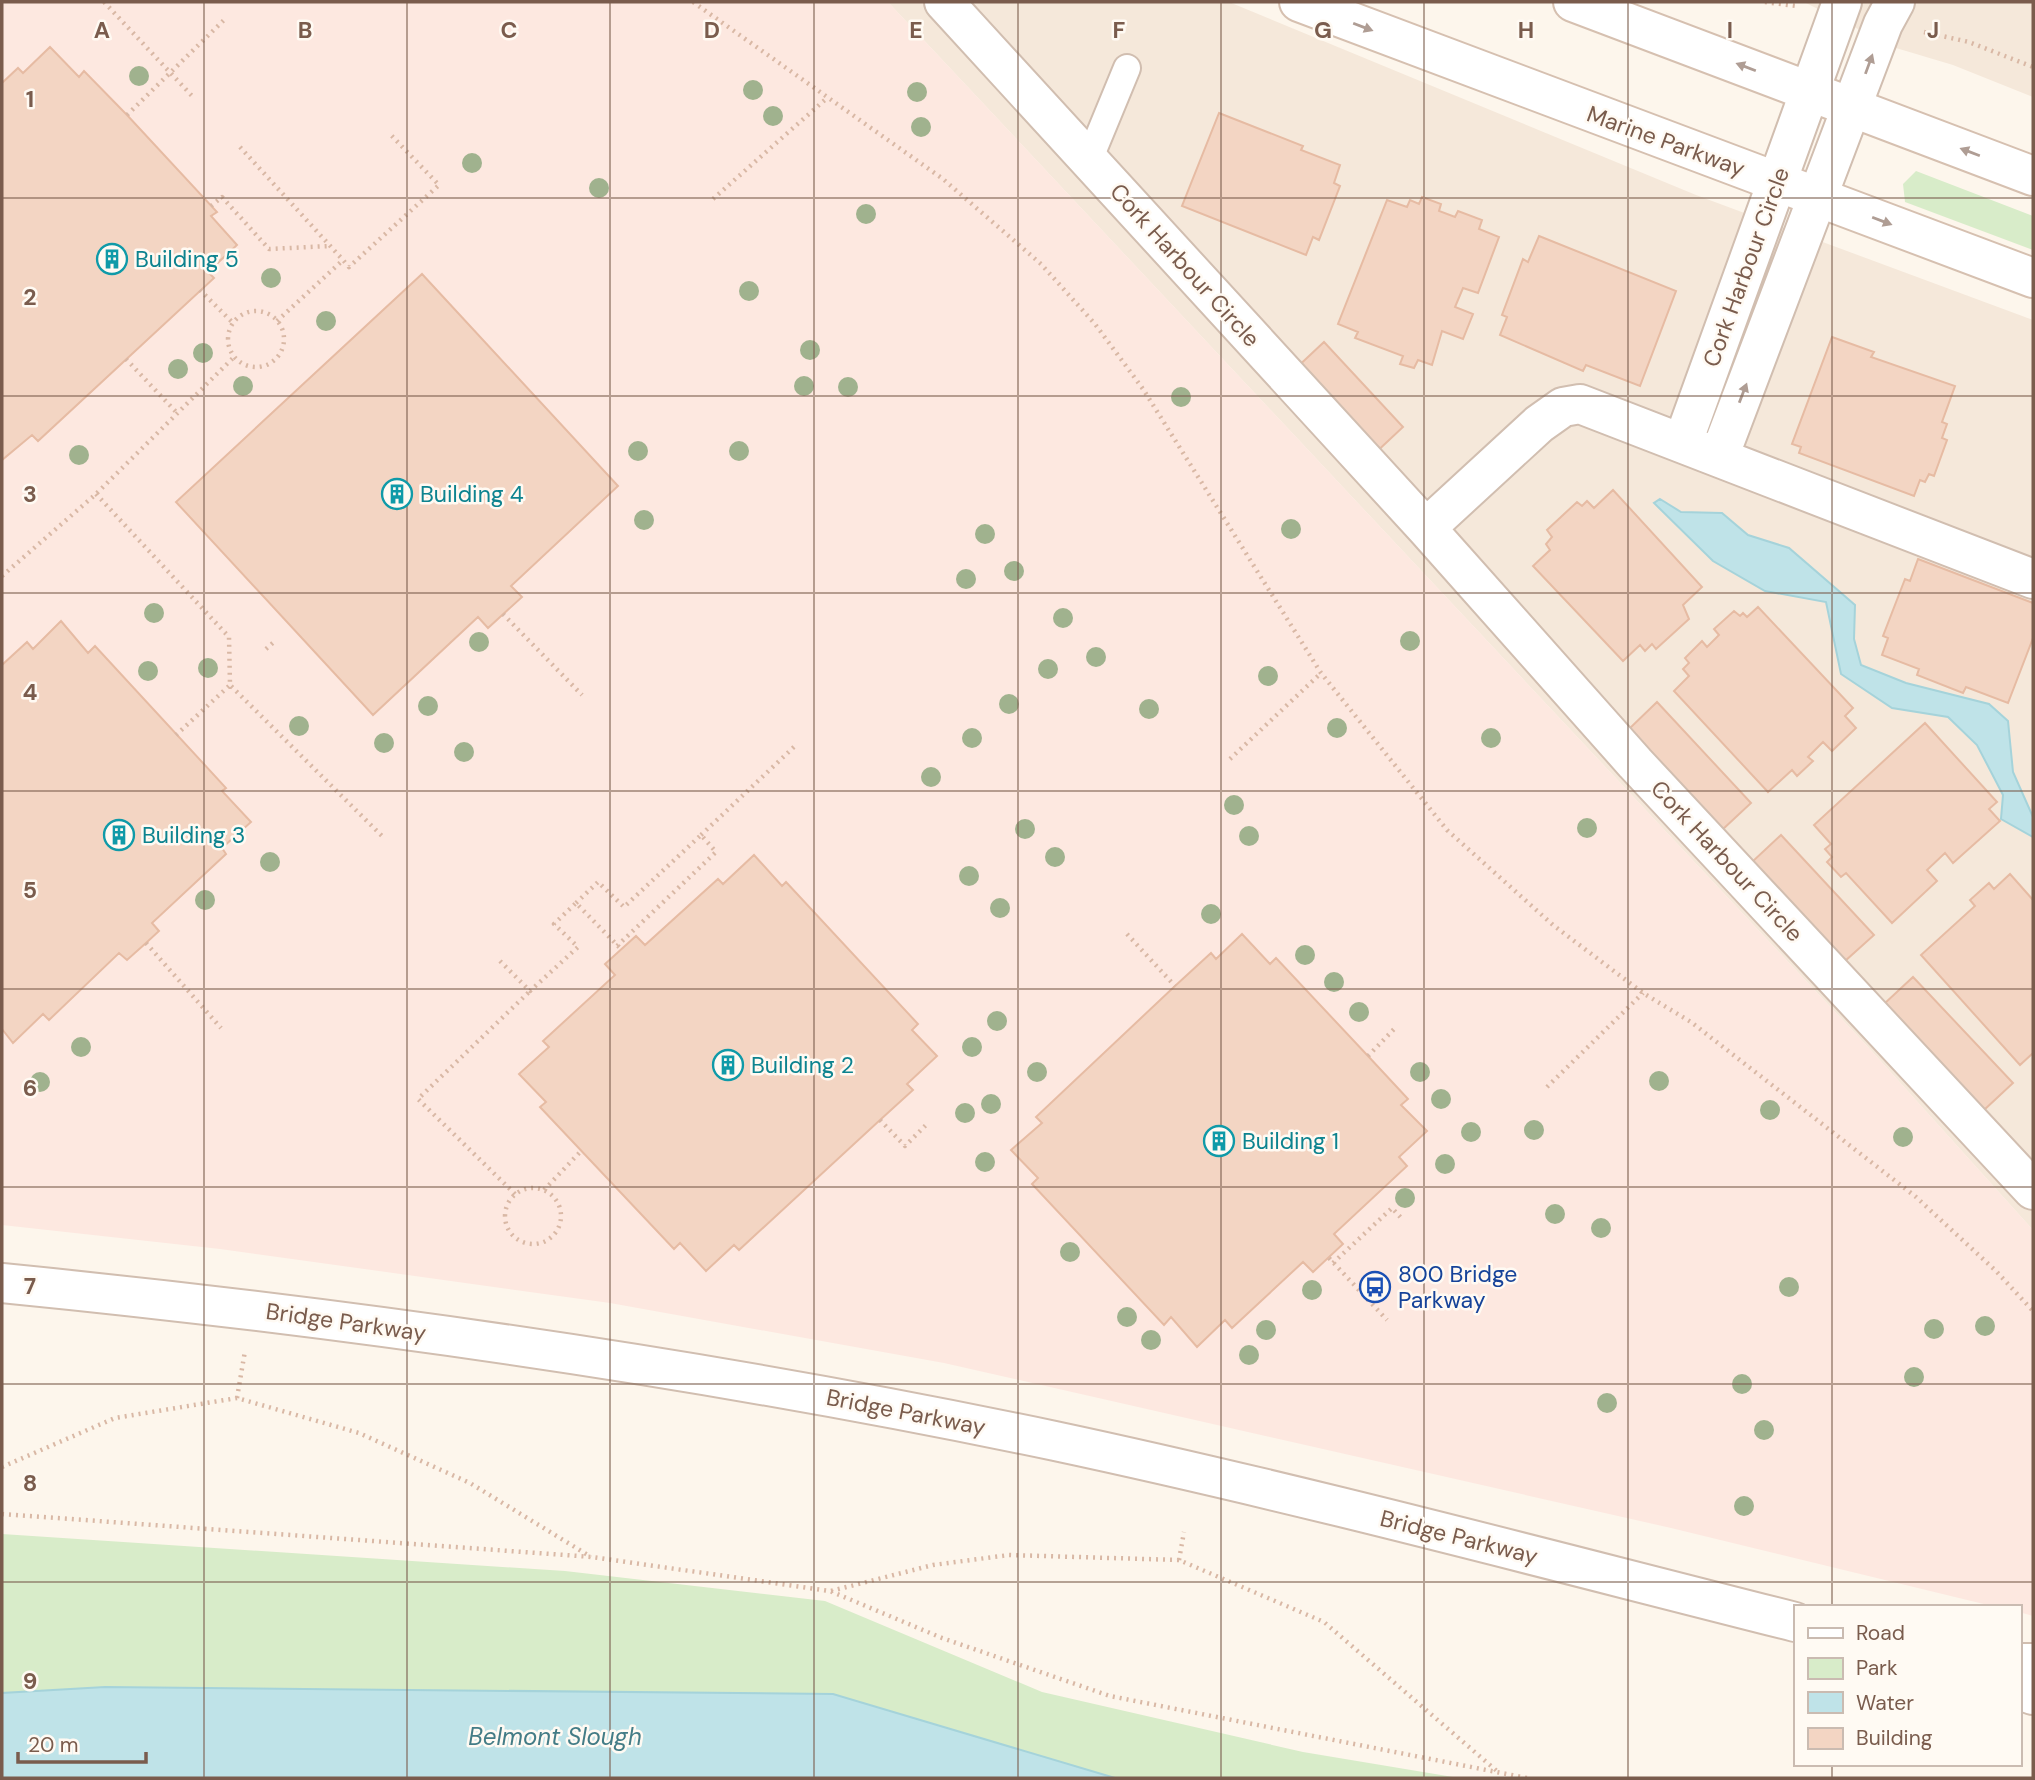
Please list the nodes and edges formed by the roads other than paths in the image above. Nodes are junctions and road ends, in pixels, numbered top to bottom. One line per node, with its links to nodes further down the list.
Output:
1 (944, 2): 9 (street, Cork Harbour Circle)
2 (1299, 2): 11 (street, Marine Parkway, one-way to 11)
3 (1573, 2): 7 (street, one-way to 3)
4 (1842, 2): 7 (street, Cork Harbour Circle)
5 (1895, 2): 8 (street, Cork Harbour Circle, one-way to 5)
6 (1127, 68): 9 (lane)
7 (1810, 91): 8 (street); 11 (street, Cork Harbour Circle)
8 (1853, 107): 10 (street, one-way to 8); 12 (street, Cork Harbour Circle)
9 (1089, 160): 16 (street, Cork Harbour Circle)
10 (2033, 176)
11 (1777, 181): 12 (street, Marine Parkway); 14 (street, Cork Harbour Circle)
12 (1818, 196): 13 (street, Marine Parkway, one-way to 13); 15 (street, Cork Harbour Circle, one-way to 12)
13 (2033, 278)
14 (1684, 442): 15 (street); 16 (street)
15 (1719, 457): 17 (street)
16 (1426, 528): 18 (street, Cork Harbour Circle)
17 (2033, 579)
18 (2033, 1190)
19 (2, 1283): 20 (street, Bridge Parkway)
20 (1794, 1622)

